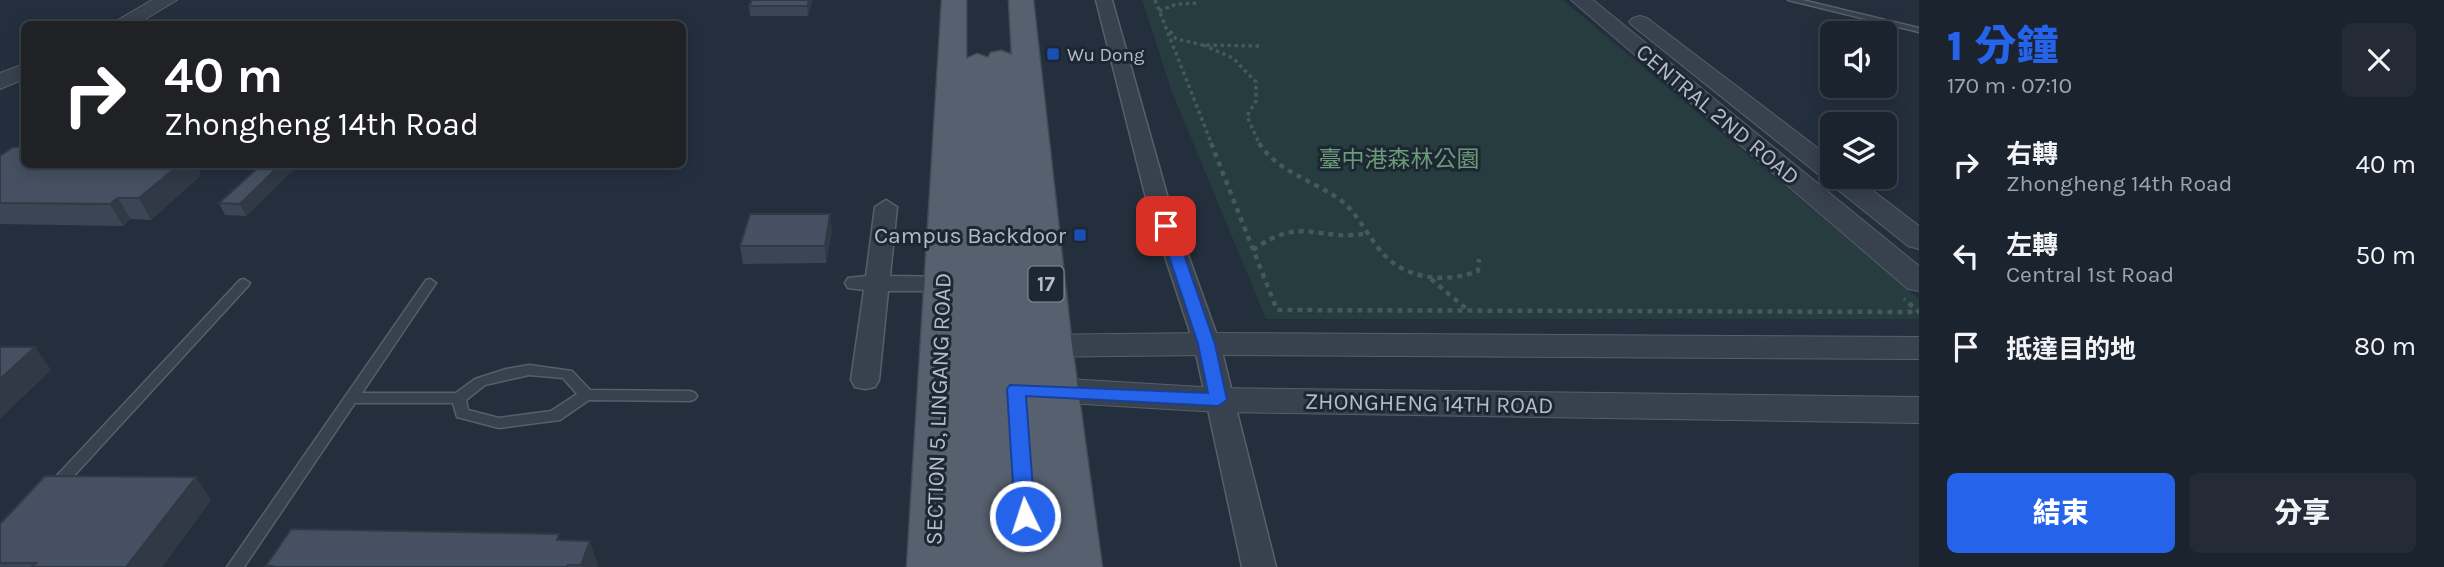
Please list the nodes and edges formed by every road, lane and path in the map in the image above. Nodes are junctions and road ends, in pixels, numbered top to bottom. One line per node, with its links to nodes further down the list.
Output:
1 (167, 0): 14 (street)
2 (188, 0): 15 (street)
3 (954, 0): 35 (main road, SECTION 5, LINGANG ROAD / 17)
4 (976, 0): 35 (main road, SECTION 5, LINGANG ROAD / 17)
5 (999, 0): 35 (main road, SECTION 5, LINGANG ROAD / 17)
6 (1021, 0): 35 (main road, SECTION 5, LINGANG ROAD / 17)
7 (1104, 0): 38 (street)
8 (1155, 0): 13 (path)
9 (1581, 0): 36 (street, CENTRAL 2ND ROAD)
10 (1612, 0): 24 (street, CENTRAL 2ND ROAD)
11 (1792, 0): 17 (lane)
12 (1199, 3): 13 (path)
13 (1159, 9): 16 (path)
14 (128, 21)
15 (150, 21)
16 (1166, 25): 18 (path); 29 (path)
17 (1919, 30)
18 (1203, 45): 19 (path); 27 (path)
19 (1259, 46)
20 (21, 72): 21 (street)
21 (0, 82)
22 (21, 84): 23 (street)
23 (0, 94)
24 (1820, 163)
25 (1853, 189): 28 (street, CENTRAL 2ND ROAD)
26 (886, 207): 34 (street)
27 (1369, 233): 29 (path); 31 (path)
28 (1919, 240)
29 (1253, 250): 37 (path)
30 (1479, 259): 31 (path)
31 (1430, 278): 37 (path)
32 (244, 283): 54 (lane)
33 (430, 283): 50 (lane)
34 (867, 284): 35 (street); 43 (street)
35 (994, 284): 39 (main road, SECTION 5, LINGANG ROAD / 17); 40 (main road, SECTION 5, LINGANG ROAD / 17); 41 (main road, SECTION 5, LINGANG ROAD / 17)
36 (1909, 288): 37 (path)
37 (1469, 311)
38 (1207, 344): 41 (street); 42 (street); 52 (street)
39 (940, 345): 40 (street); 44 (main road, SECTION 5, LINGANG ROAD / 17)
40 (996, 346): 41 (street); 45 (main road, SECTION 5, LINGANG ROAD / 17); 46 (main road, SECTION 5, LINGANG ROAD / 17)
41 (1051, 346): 47 (main road, SECTION 5, LINGANG ROAD / 17)
42 (1919, 348)
43 (865, 380)
44 (939, 387): 45 (street, ZHONGHENG 14TH ROAD); 56 (main road, SECTION 5, LINGANG ROAD / 17)
45 (978, 388): 46 (street, ZHONGHENG 14TH ROAD); 57 (main road, SECTION 5, LINGANG ROAD / 17)
46 (1016, 389): 47 (street, ZHONGHENG 14TH ROAD); 58 (main road, SECTION 5, LINGANG ROAD / 17)
47 (1056, 390): 52 (street, ZHONGHENG 14TH ROAD); 59 (main road, SECTION 5, LINGANG ROAD / 17)
48 (586, 396): 49 (lane); 51 (lane); 51 (lane)
49 (690, 396)
50 (351, 398): 51 (lane); 55 (lane)
51 (458, 398)
52 (1218, 400): 53 (street, ZHONGHENG 14TH ROAD); 60 (street)
53 (1919, 410)
54 (47, 496)
55 (235, 567)
56 (933, 567)
57 (978, 567)
58 (1028, 567)
59 (1076, 567)
60 (1259, 567)

